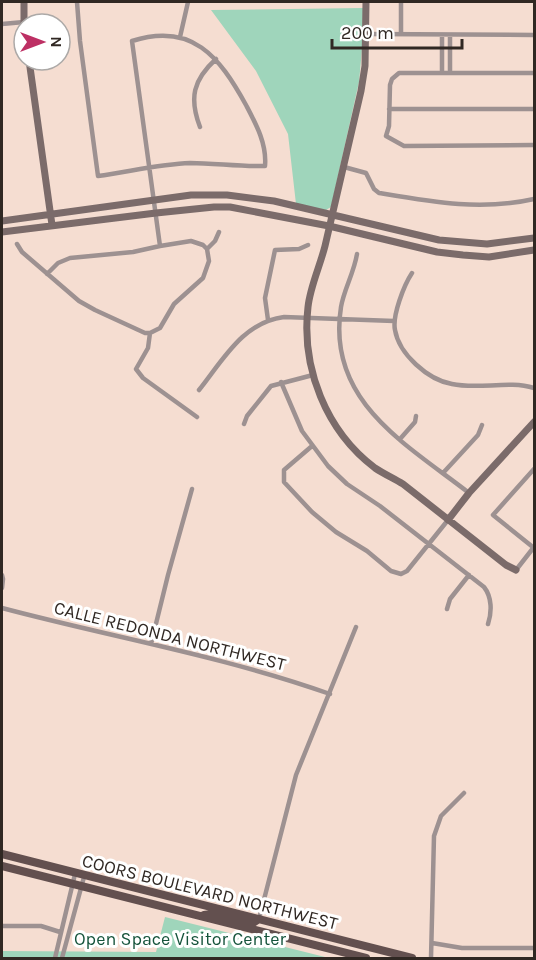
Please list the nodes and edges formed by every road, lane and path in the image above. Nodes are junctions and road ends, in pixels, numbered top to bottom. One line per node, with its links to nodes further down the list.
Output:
1 (77, 2): 21 (street)
2 (188, 2): 10 (street)
3 (366, 2): 5 (main road)
4 (401, 2): 6 (street)
5 (367, 34): 6 (street); 20 (main road)
6 (400, 34): 7 (street)
7 (442, 35): 8 (street); 13 (street)
8 (450, 35): 9 (street); 14 (street)
9 (534, 35)
10 (180, 37): 11 (street); 21 (street)
11 (216, 60): 18 (street); 21 (street)
12 (31, 72): 25 (main road)
13 (442, 73): 14 (street); 16 (street)
14 (450, 73): 15 (street)
15 (534, 73)
16 (389, 109): 17 (street); 19 (street)
17 (534, 109)
18 (200, 127)
19 (534, 145)
20 (344, 167): 22 (street); 26 (main road)
21 (150, 169): 23 (street)
22 (534, 199)
23 (154, 200): 24 (street); 25 (main road); 26 (main road)
24 (156, 213): 28 (main road); 29 (main road); 35 (street)
25 (50, 214): 27 (main road); 28 (main road)
26 (332, 215): 29 (main road); 32 (main road)
27 (2, 220)
28 (51, 225): 30 (main road)
29 (330, 226): 37 (main road); 41 (main road)
30 (2, 232)
31 (219, 232): 36 (street)
32 (534, 238)
33 (17, 244): 40 (street)
34 (308, 245): 42 (street)
35 (160, 246): 36 (street); 40 (street)
36 (207, 249): 45 (street)
37 (534, 250)
38 (357, 254): 43 (street)
39 (412, 273): 44 (street)
40 (47, 274): 45 (street)
41 (307, 318): 42 (street); 43 (street); 46 (main road)
42 (268, 320): 49 (street)
43 (340, 320): 44 (street); 55 (street)
44 (394, 321): 48 (street)
45 (150, 333): 51 (street)
46 (313, 375): 47 (street); 61 (main road)
47 (281, 382): 53 (street); 56 (street)
48 (534, 388)
49 (199, 390)
50 (416, 416): 55 (street)
51 (197, 417)
52 (534, 422): 60 (main road)
53 (244, 424)
54 (482, 424): 58 (street)
55 (400, 439): 58 (street)
56 (312, 446): 62 (street); 62 (street)
57 (534, 469): 63 (street)
58 (443, 473): 60 (street)
59 (192, 489): 72 (street)
60 (469, 493): 61 (main road)
61 (448, 520): 62 (street); 64 (main road)
62 (429, 544): 66 (street)
63 (534, 548): 64 (street)
64 (516, 570)
65 (2, 575): 67 (street)
66 (469, 575): 69 (street); 70 (street)
67 (2, 588)
68 (2, 608): 72 (street, CALLE REDONDA NORTHWEST)
69 (447, 609)
70 (488, 624)
71 (356, 627): 73 (street)
72 (152, 644): 73 (street, CALLE REDONDA NORTHWEST)
73 (330, 694): 82 (street)
74 (464, 792): 85 (street)
75 (2, 854): 77 (main road, COORS BOULEVARD NORTHWEST)
76 (2, 866): 79 (main road, COORS BOULEVARD NORTHWEST)
77 (75, 874): 78 (main road, COORS BOULEVARD NORTHWEST); 79 (street)
78 (84, 877): 80 (street); 82 (main road, COORS BOULEVARD NORTHWEST)
79 (73, 884): 80 (main road, COORS BOULEVARD NORTHWEST); 84 (street)
80 (82, 886): 81 (main road, COORS BOULEVARD NORTHWEST); 88 (street)
81 (196, 915): 82 (main road); 89 (main road, COORS BOULEVARD NORTHWEST)
82 (260, 919): 90 (main road, COORS BOULEVARD NORTHWEST)
83 (2, 926): 84 (street)
84 (60, 932): 87 (street)
85 (432, 943): 86 (street); 91 (street)
86 (534, 948)
87 (55, 958)
88 (63, 958)
89 (366, 958)
90 (412, 958)
91 (431, 958)

